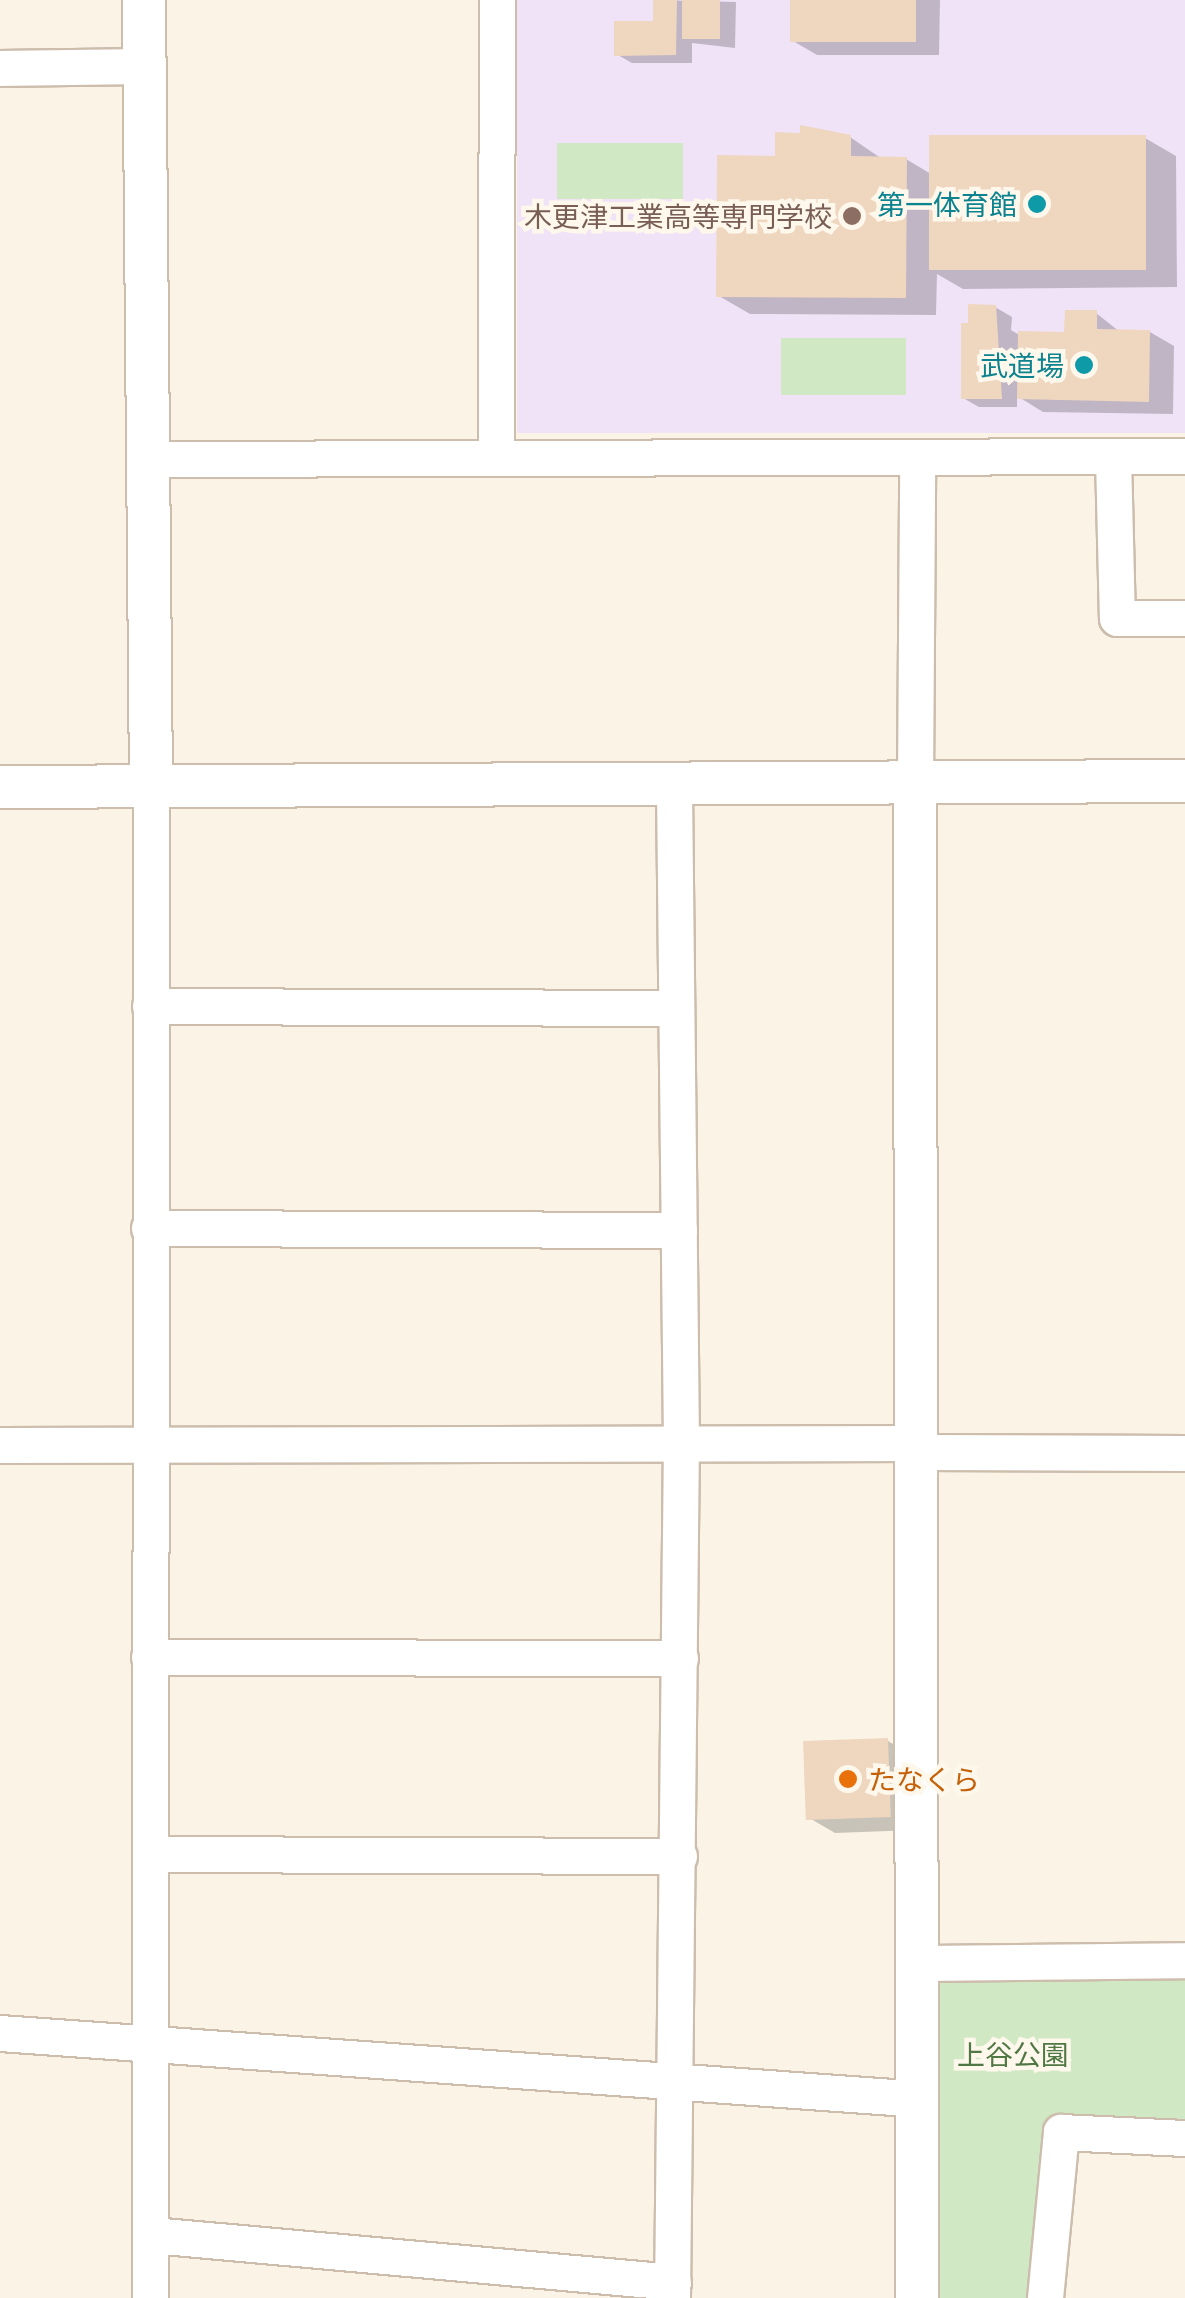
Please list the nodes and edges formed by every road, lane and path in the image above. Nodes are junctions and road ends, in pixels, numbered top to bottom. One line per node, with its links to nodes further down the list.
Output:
1 (144, 0): 3 (street)
2 (497, 0): 5 (street)
3 (145, 66): 4 (street); 8 (street)
4 (0, 68)
5 (496, 454): 8 (street); 9 (street)
6 (1185, 456): 7 (street)
7 (1113, 457): 9 (street); 10 (street)
8 (148, 459): 14 (street)
9 (917, 459): 12 (street)
10 (1185, 618)
11 (1185, 780): 12 (street)
12 (915, 782): 13 (street); 23 (street)
13 (674, 784): 14 (street); 17 (street)
14 (152, 786): 15 (street); 16 (street)
15 (0, 787)
16 (150, 1006): 17 (street); 18 (street)
17 (676, 1008): 19 (street)
18 (149, 1228): 19 (street); 20 (street)
19 (679, 1230): 21 (street)
20 (148, 1444): 21 (street); 22 (street); 25 (street)
21 (681, 1444): 23 (street); 26 (street)
22 (0, 1445)
23 (918, 1448): 24 (street); 30 (street)
24 (1185, 1453)
25 (149, 1657): 26 (street); 27 (street)
26 (680, 1658): 28 (street)
27 (150, 1854): 28 (street); 32 (street)
28 (679, 1856): 33 (street)
29 (1185, 1960): 30 (street)
30 (919, 1964): 34 (street)
31 (0, 2032): 32 (street)
32 (150, 2043): 33 (street); 36 (street)
33 (678, 2082): 34 (street); 37 (street)
34 (920, 2100): 39 (street)
35 (1185, 2138): 40 (street)
36 (152, 2235): 37 (street); 38 (street)
37 (673, 2290)
38 (150, 2298)
39 (917, 2298)
40 (1046, 2298)

